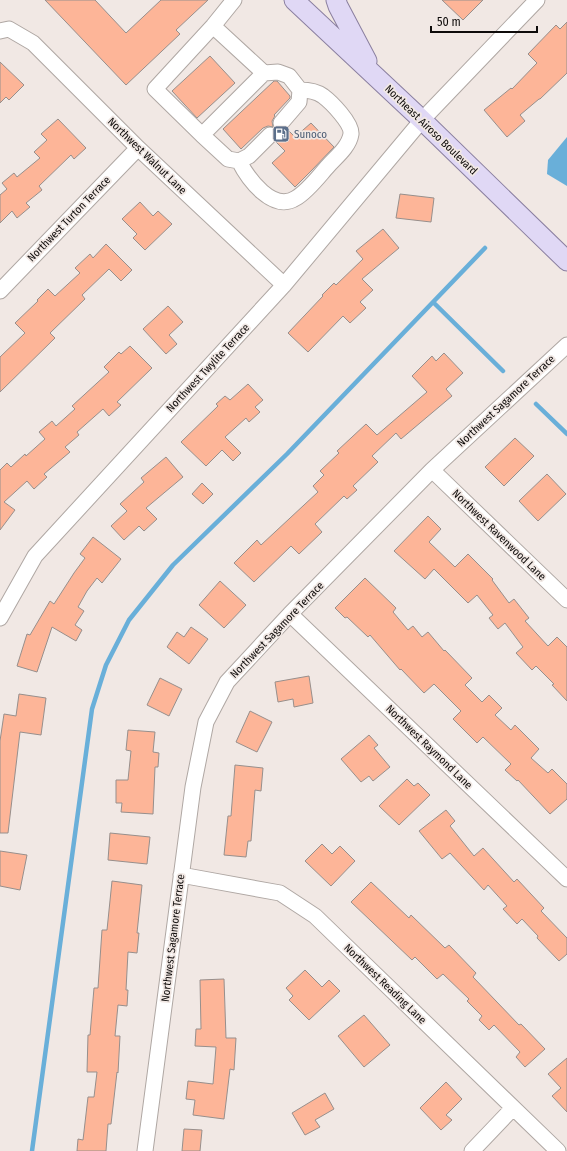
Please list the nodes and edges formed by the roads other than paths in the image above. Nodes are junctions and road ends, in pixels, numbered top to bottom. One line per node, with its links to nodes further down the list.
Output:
1 (234, 0): 5 (street)
2 (294, 0): 8 (main road, Northeast Airoso Boulevard)
3 (336, 0): 8 (main road)
4 (537, 0): 10 (street, Northwest Twylite Terrace)
5 (213, 26): 7 (street); 12 (street)
6 (4, 30): 14 (street, Northwest Walnut Lane)
7 (264, 73): 9 (street); 12 (street)
8 (374, 75): 10 (main road, Northeast Airoso Boulevard)
9 (300, 90): 11 (street); 15 (street)
10 (422, 120): 16 (main road, Northeast Airoso Boulevard); 17 (street, Northwest Twylite Terrace)
11 (281, 123)
12 (202, 135): 15 (street)
13 (270, 135): 15 (street)
14 (138, 148): 17 (street, Northwest Walnut Lane); 18 (street, Northwest Turton Terrace)
15 (239, 162)
16 (567, 261)
17 (284, 285): 23 (street, Northwest Twylite Terrace)
18 (0, 291)
19 (567, 345): 20 (street, Northwest Sagamore Terrace)
20 (432, 470): 21 (street, Northwest Ravenwood Lane); 22 (street, Northwest Sagamore Terrace)
21 (567, 600)
22 (290, 614): 24 (street, Northwest Sagamore Terrace); 25 (street, Northwest Raymond Lane)
23 (0, 618)
24 (181, 875): 26 (street, Northwest Reading Lane); 27 (street, Northwest Sagamore Terrace)
25 (567, 879)
26 (513, 1108): 28 (street); 29 (street, Northwest Reading Lane)
27 (145, 1151)
28 (472, 1151)
29 (558, 1151)

